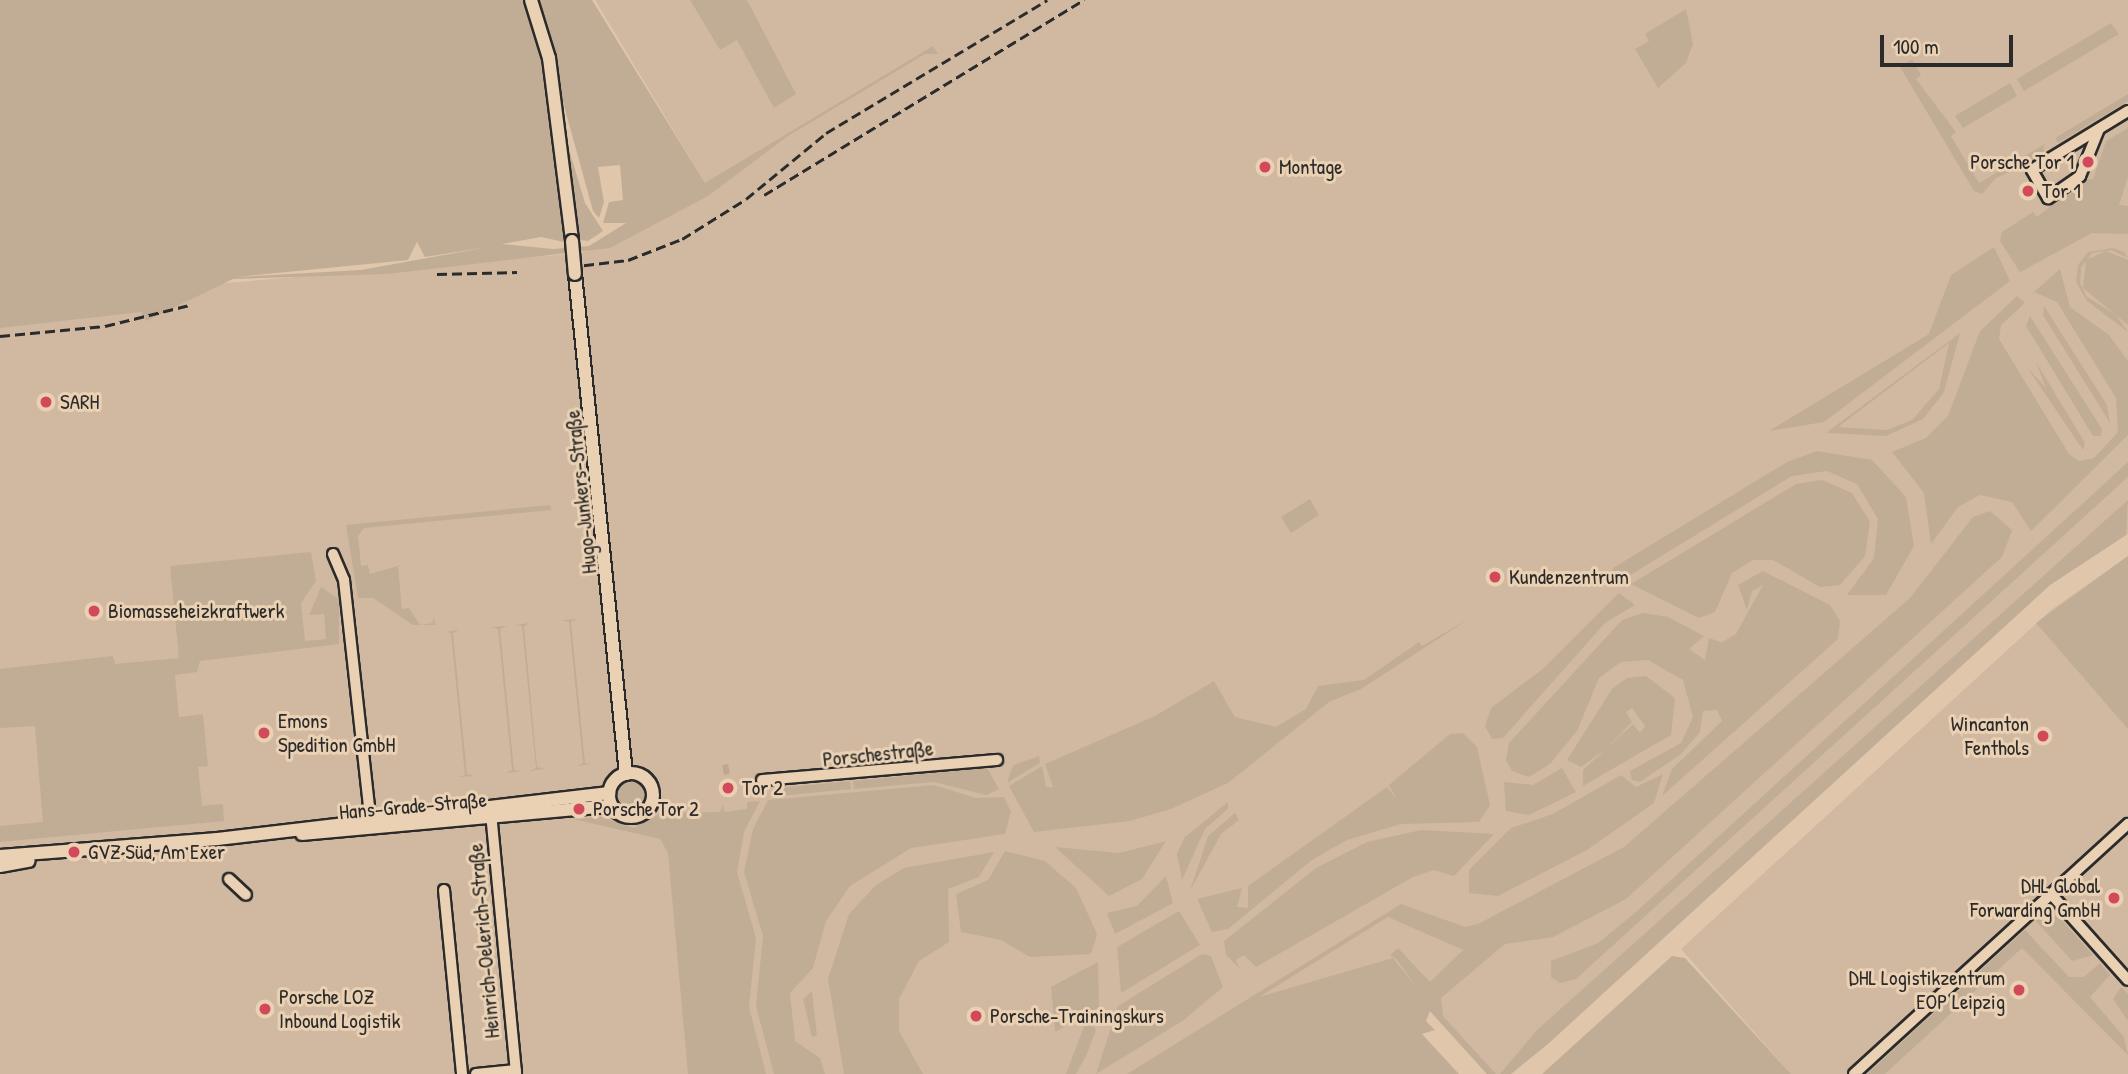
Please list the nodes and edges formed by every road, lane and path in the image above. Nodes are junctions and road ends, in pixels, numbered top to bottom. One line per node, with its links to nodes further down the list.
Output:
1 (530, 0): 6 (street, Hugo-Junkers-Straße, bridge)
2 (2128, 111): 3 (street)
3 (2099, 129): 3 (street)
4 (333, 554): 10 (street)
5 (997, 760): 7 (street, Porschestraße)
6 (632, 774): 8 (street); 8 (street, Hans-Grade-Straße)
7 (762, 780)
8 (610, 800): 9 (street, Hans-Grade-Straße)
9 (491, 812): 10 (street, Hans-Grade-Straße); 20 (street, Heinrich-Oelerich-Straße)
10 (371, 824): 12 (street, Hans-Grade-Straße)
11 (2128, 824): 17 (street)
12 (75, 852): 13 (street, Hans-Grade-Straße); 14 (street, Hans-Grade-Straße)
13 (0, 856)
14 (0, 866)
15 (229, 879): 18 (street)
16 (444, 890): 21 (street)
17 (2051, 894): 19 (street); 23 (street)
18 (246, 895)
19 (2128, 980)
20 (516, 1072): 22 (street)
21 (462, 1074)
22 (477, 1074)
23 (1854, 1074)

